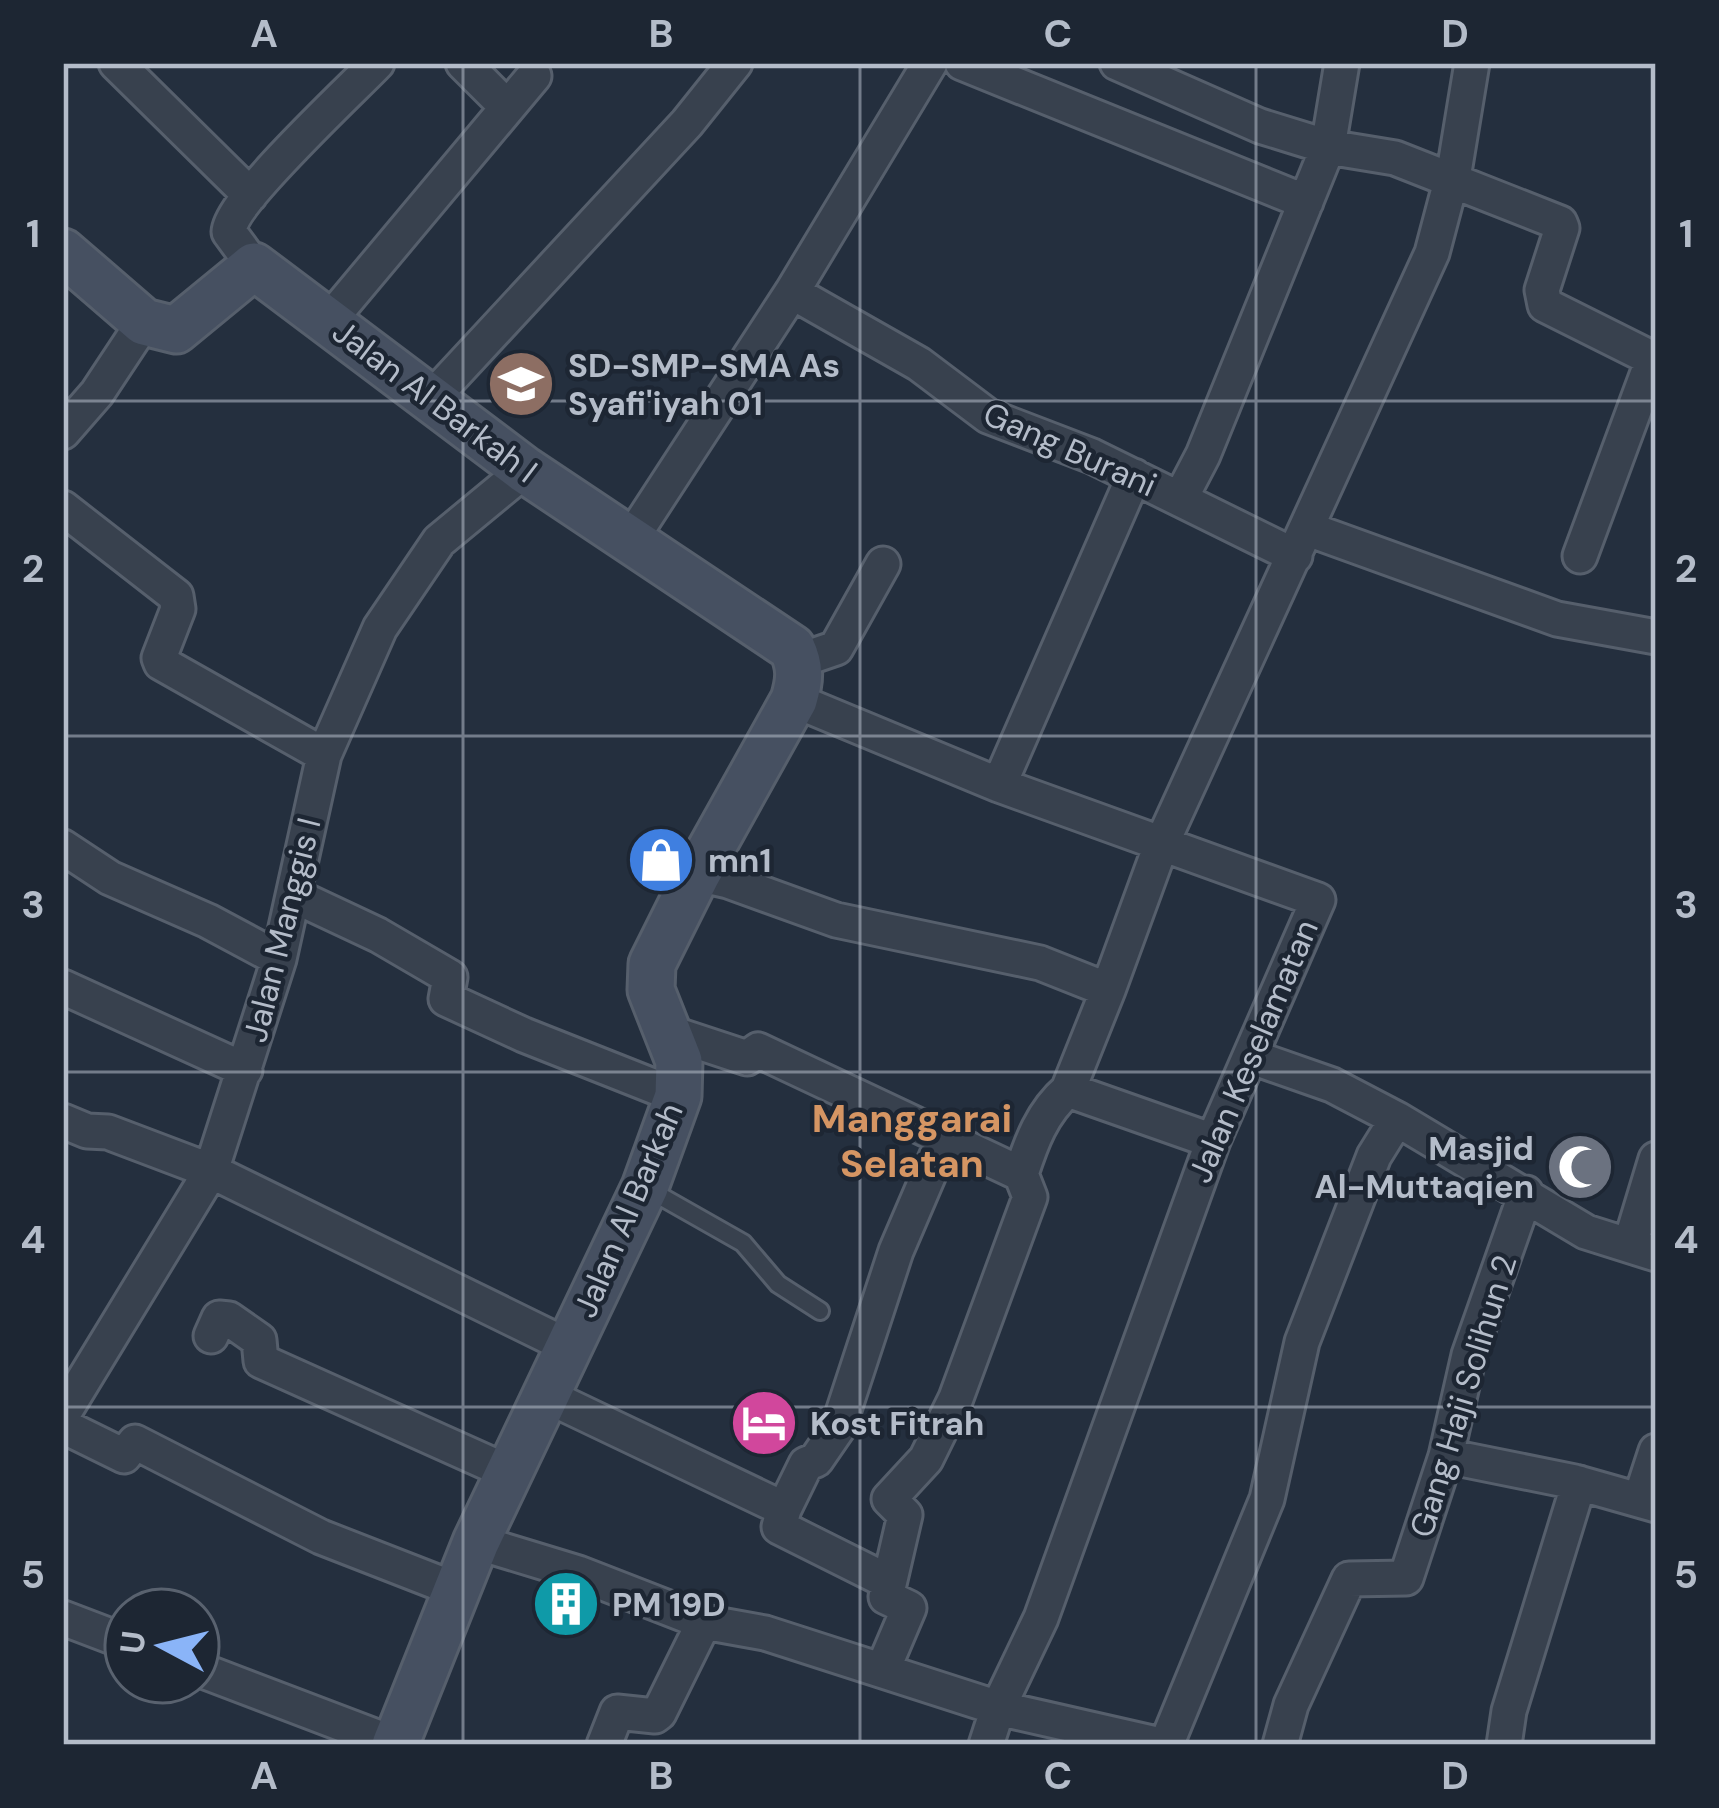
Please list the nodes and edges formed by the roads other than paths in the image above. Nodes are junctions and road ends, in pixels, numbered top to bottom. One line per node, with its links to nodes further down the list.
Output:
1 (377, 63): 14 (street)
2 (463, 63): 11 (street)
3 (735, 63): 22 (street)
4 (929, 63): 18 (street)
5 (1117, 63): 12 (street)
6 (1342, 63): 12 (street)
7 (1472, 63): 13 (street)
8 (119, 64): 14 (street)
9 (965, 64): 15 (street)
10 (534, 76): 11 (street)
11 (507, 107): 20 (street)
12 (1328, 147): 13 (street); 15 (street)
13 (1451, 183): 21 (street); 29 (street)
14 (250, 194): 17 (street)
15 (1306, 202): 26 (street)
16 (63, 252): 19 (street)
17 (254, 266): 19 (street); 20 (street, Jalan Al Barkah I)
18 (791, 292): 25 (street, Gang Burani); 28 (street)
19 (144, 322): 23 (street)
20 (328, 322): 22 (street, Jalan Al Barkah I)
21 (1655, 360): 30 (street)
22 (431, 399): 24 (street, Jalan Al Barkah I)
23 (63, 432)
24 (525, 470): 28 (street, Jalan Al Barkah I); 34 (street, Jalan Manggis I)
25 (1134, 476): 26 (street, Gang Burani); 35 (street)
26 (1180, 499): 29 (street, Gang Burani)
27 (63, 508): 34 (street)
28 (632, 539): 33 (street, Jalan Al Barkah I)
29 (1301, 543): 32 (street, Gang Burani); 36 (street)
30 (1580, 556)
31 (883, 564): 33 (street)
32 (1656, 637)
33 (798, 680): 35 (street); 38 (street, Jalan Al Barkah)
34 (324, 755): 39 (street, Jalan Manggis I)
35 (999, 785): 36 (street)
36 (1161, 845): 42 (street); 44 (street, Jalan Keselamatan)
37 (63, 848): 40 (street)
38 (697, 874): 42 (street); 43 (street, Jalan Al Barkah)
39 (295, 896): 40 (street, Jalan Manggis I); 47 (street)
40 (279, 958): 45 (street, Jalan Manggis I)
41 (63, 987): 45 (street)
42 (1108, 990): 46 (street)
43 (665, 1031): 47 (street, Jalan Al Barkah); 50 (street)
44 (1252, 1057): 48 (street); 51 (street, Jalan Keselamatan)
45 (245, 1070): 53 (street, Jalan Manggis I)
46 (1068, 1090): 51 (street); 54 (street)
47 (678, 1096): 55 (street, Jalan Al Barkah)
48 (1397, 1119): 56 (street); 82 (street)
49 (63, 1120): 53 (street)
50 (944, 1139): 54 (street); 69 (street)
51 (1213, 1141): 78 (street, Jalan Keselamatan)
52 (1656, 1159): 57 (street)
53 (211, 1171): 60 (street); 62 (street, Jalan Manggis I)
54 (1021, 1174): 71 (street)
55 (645, 1187): 58 (lane); 60 (street, Jalan Al Barkah)
56 (1526, 1193): 57 (street); 65 (street, Gang Haji Solihun 2)
57 (1643, 1250)
58 (820, 1311)
59 (211, 1336): 66 (street)
60 (570, 1348): 61 (street, Jalan Al Barkah)
61 (545, 1395): 66 (street, Jalan Al Barkah); 69 (street)
62 (63, 1414)
63 (63, 1426): 72 (street)
64 (1656, 1451): 68 (street)
65 (1446, 1456): 67 (street); 83 (street, Gang Haji Solihun 2)
66 (508, 1472): 70 (street, Jalan Al Barkah)
67 (1579, 1483): 68 (street); 84 (street)
68 (1648, 1502)
69 (784, 1509): 71 (street)
70 (476, 1542): 72 (street, Jalan Al Barkah); 74 (street)
71 (889, 1582): 76 (street)
72 (457, 1590): 79 (street, Jalan Al Barkah)
73 (63, 1618): 75 (street)
74 (704, 1622): 76 (street); 80 (street)
75 (102, 1633)
76 (883, 1670): 78 (street)
77 (222, 1678): 79 (street)
78 (998, 1708): 81 (street, Jalan Keselamatan); 82 (street)
79 (395, 1744)
80 (604, 1745)
81 (986, 1745)
82 (1163, 1745)
83 (1280, 1745)
84 (1504, 1745)

